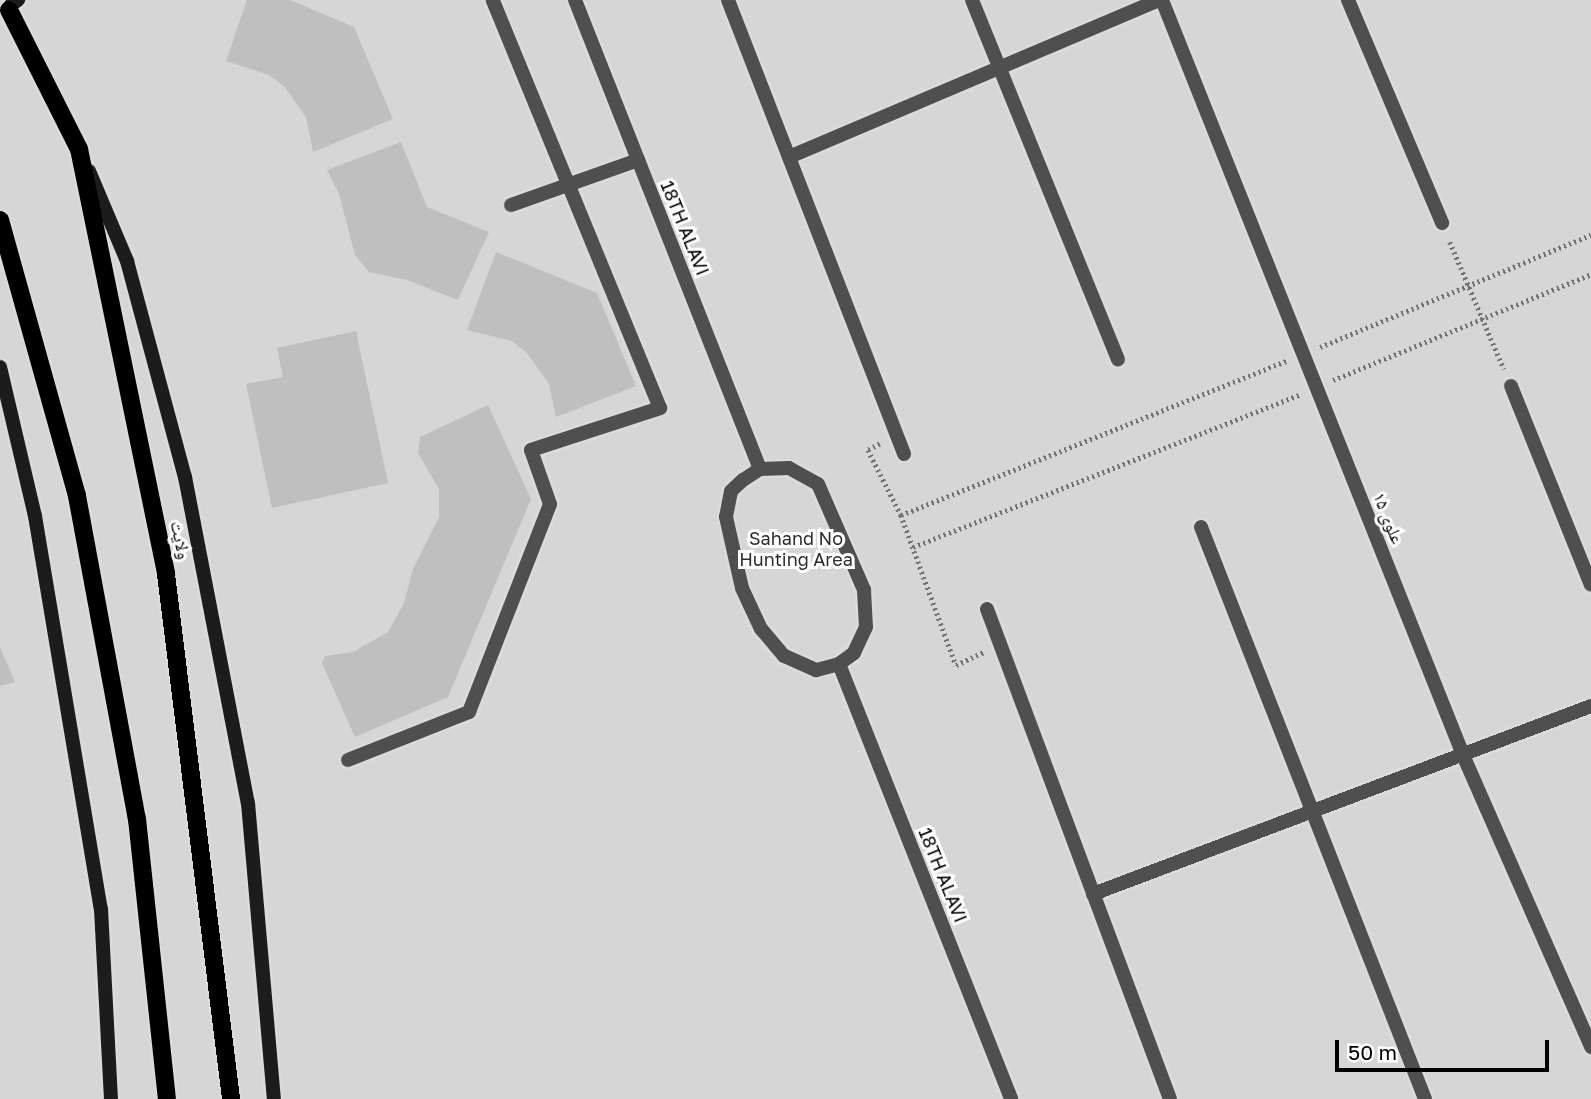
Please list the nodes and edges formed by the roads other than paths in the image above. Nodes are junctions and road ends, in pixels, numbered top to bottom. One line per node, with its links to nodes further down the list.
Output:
1 (493, 0): 12 (street)
2 (575, 0): 11 (street, 18TH ALAVI)
3 (728, 0): 10 (street)
4 (972, 0): 8 (street)
5 (1161, 0): 8 (street); 26 (street, علوی ۱۵)
6 (1348, 0): 15 (street)
7 (10, 8): 9 (main road, ولایت)
8 (998, 68): 10 (street); 16 (street)
9 (79, 149): 33 (main road, ولایت); 34 (main road)
10 (789, 157): 19 (street)
11 (638, 160): 12 (street); 20 (street, 18TH ALAVI)
12 (568, 184): 13 (street); 27 (street)
13 (511, 205)
14 (0, 220): 32 (main road)
15 (1442, 223)
16 (1118, 359)
17 (0, 366): 31 (main road)
18 (1511, 386): 22 (street)
19 (904, 454)
20 (760, 469): 24 (street); 24 (street)
21 (1201, 527): 28 (street)
22 (1591, 585)
23 (987, 609): 29 (street)
24 (839, 664): 35 (street, 18TH ALAVI)
25 (1591, 706): 26 (street)
26 (1463, 755): 28 (street); 30 (street, علوی ۱۵)
27 (348, 760)
28 (1313, 811): 29 (street); 37 (street)
29 (1093, 894): 36 (street)
30 (1591, 1046)
31 (111, 1099)
32 (167, 1099)
33 (231, 1099)
34 (274, 1099)
35 (1011, 1099)
36 (1170, 1099)
37 (1425, 1099)

